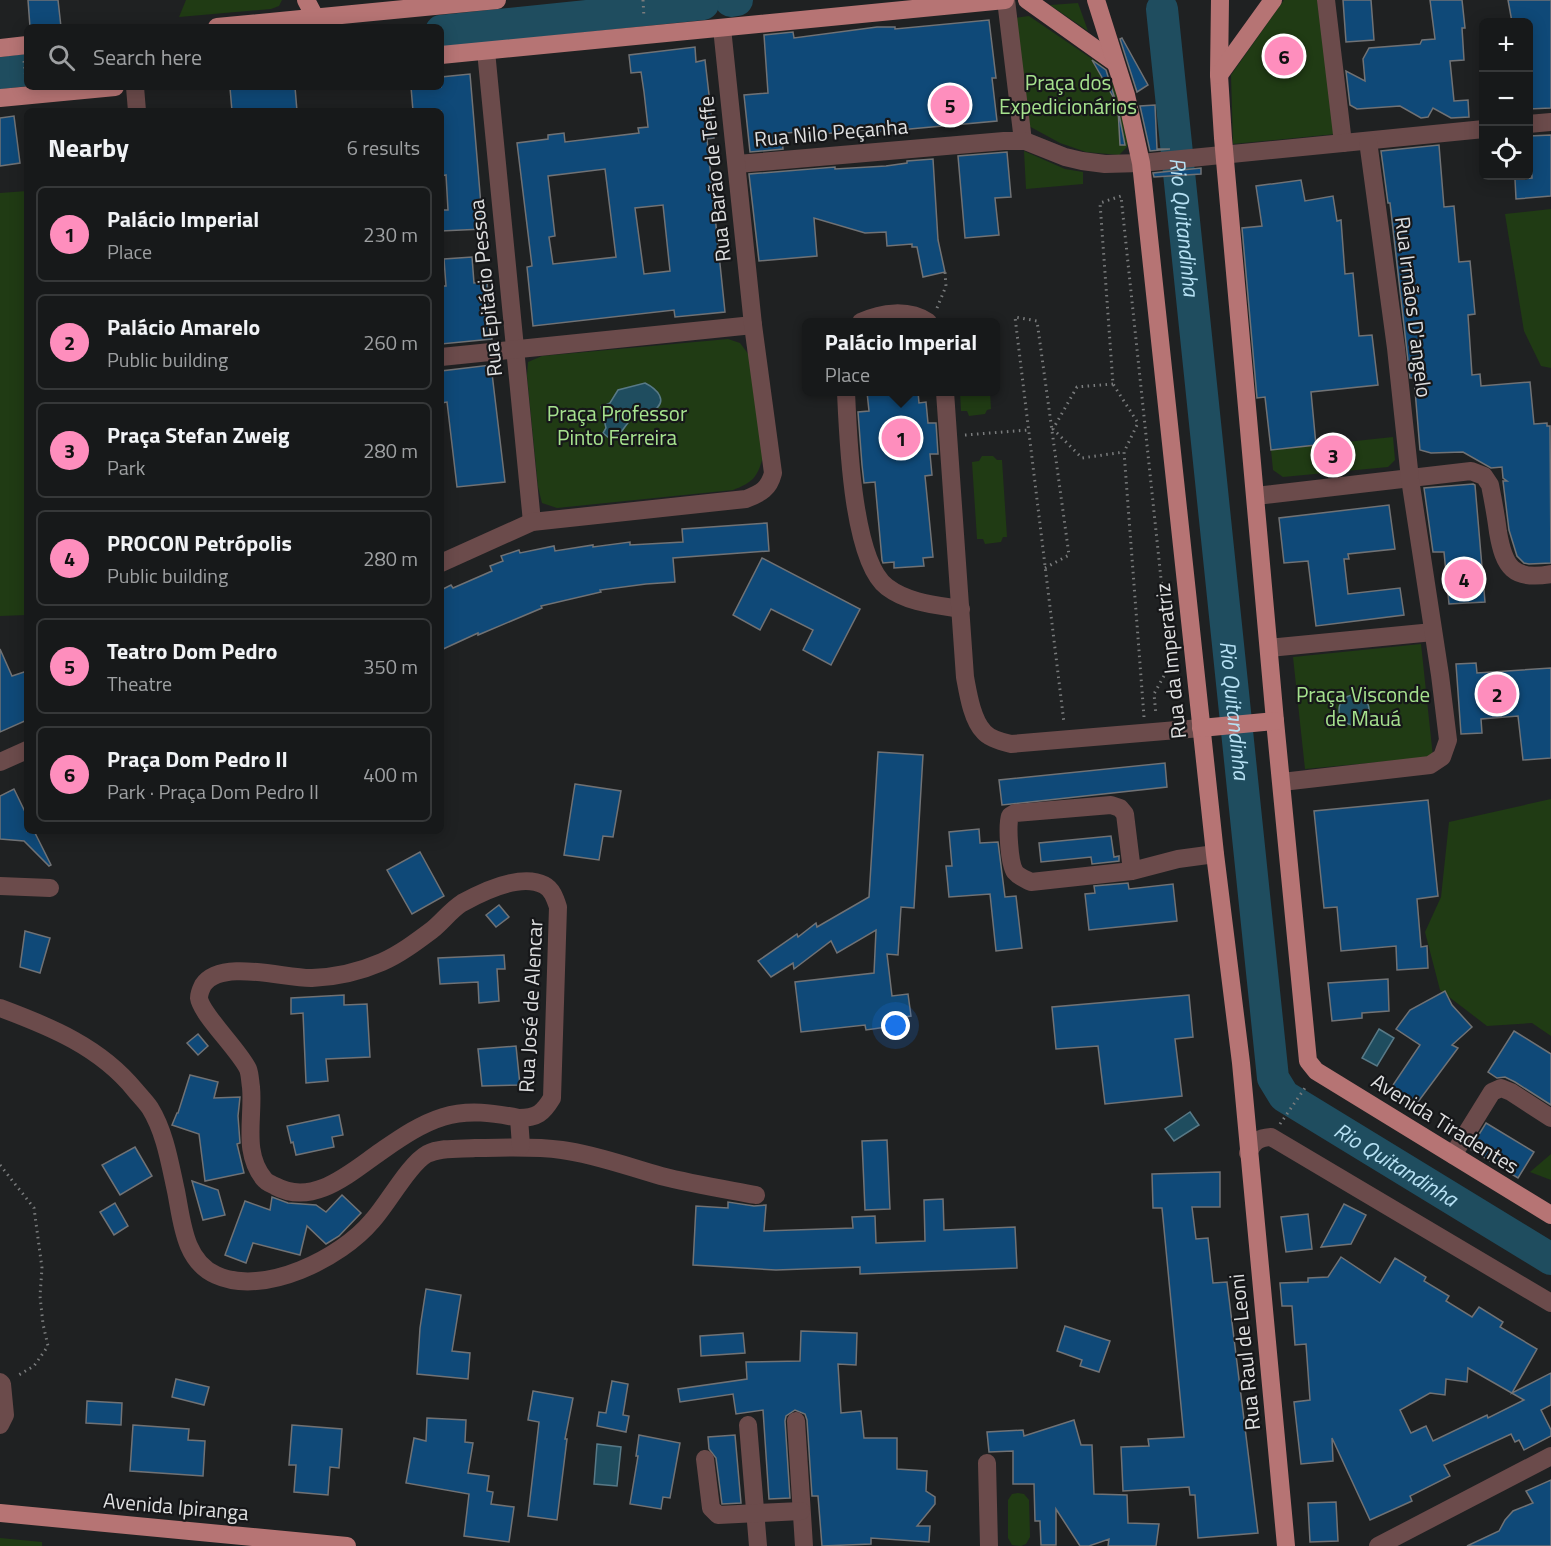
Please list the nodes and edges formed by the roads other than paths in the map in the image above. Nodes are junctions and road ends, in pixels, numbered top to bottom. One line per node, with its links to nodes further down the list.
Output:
1 (306, 0): 9 (main road)
2 (497, 0): 9 (main road)
3 (1006, 0): 11 (main road); 25 (street)
4 (1027, 0): 16 (main road)
5 (1096, 0): 16 (main road)
6 (1220, 0): 17 (main road)
7 (1274, 0): 17 (main road)
8 (1326, 0): 27 (street)
9 (316, 23): 10 (main road)
10 (292, 24)
11 (722, 28): 14 (main road); 30 (street, Rua Barão de Teffe)
12 (24, 46): 13 (main road)
13 (0, 48)
14 (486, 51): 15 (main road); 34 (street, Rua Epitácio Pessoa)
15 (444, 55)
16 (1114, 62): 29 (main road)
17 (1219, 75): 28 (main road)
18 (86, 90): 20 (main road)
19 (135, 90): 21 (street)
20 (0, 98)
21 (137, 108)
22 (1551, 122): 23 (street)
23 (1533, 124)
24 (1479, 130): 26 (street, Rua Nilo Peçanha)
25 (1023, 141): 29 (street, Rua Nilo Peçanha); 30 (street, Rua Nilo Peçanha)
26 (1368, 141): 27 (street, Rua Nilo Peçanha); 38 (street, Rua Irmãos D'angelo)
27 (1343, 143): 28 (street, Rua Nilo Peçanha)
28 (1225, 154): 29 (street, Rua Nilo Peçanha); 39 (main road)
29 (1141, 163): 47 (main road, Rua da Imperatriz)
30 (737, 164): 33 (street, Rua Barão de Teffe)
31 (870, 318): 32 (street)
32 (920, 318)
33 (753, 325): 34 (street); 40 (street)
34 (515, 349): 35 (street); 40 (street, Rua Epitácio Pessoa)
35 (444, 357)
36 (846, 396): 43 (street)
37 (945, 396): 43 (street)
38 (1410, 479): 39 (street); 42 (street); 44 (street, Rua Irmãos D'angelo)
39 (1256, 496): 45 (main road)
40 (532, 522): 41 (street)
41 (444, 562)
42 (1551, 574)
43 (962, 609): 47 (street)
44 (1432, 632): 45 (street); 50 (street)
45 (1269, 648): 46 (main road)
46 (1275, 721): 47 (main road); 50 (main road)
47 (1201, 728): 51 (main road, Rua da Imperatriz)
48 (24, 751): 49 (street)
49 (0, 762)
50 (1282, 782): 60 (main road, Avenida Tiradentes)
51 (1215, 854): 52 (street); 59 (main road, Rua da Imperatriz)
52 (1131, 871): 52 (street)
53 (0, 886): 54 (street)
54 (50, 888)
55 (0, 1008): 58 (street)
56 (519, 1118): 56 (street, Rua José de Alencar); 58 (street, Rua José de Alencar)
57 (1551, 1118): 60 (street)
58 (521, 1146): 61 (street)
59 (1248, 1153): 63 (street); 78 (main road, Rua Raul de Leoni)
60 (1453, 1155): 62 (main road, Avenida Tiradentes)
61 (756, 1195)
62 (1551, 1215)
63 (1551, 1303)
64 (1, 1383): 66 (street)
65 (796, 1420): 71 (street)
66 (0, 1425)
67 (748, 1425): 73 (street)
68 (1551, 1456): 79 (street)
69 (705, 1459): 73 (street)
70 (987, 1462): 77 (street)
71 (801, 1511): 73 (street); 76 (street)
72 (0, 1513): 74 (main road, Avenida Ipiranga)
73 (755, 1514): 75 (street)
74 (347, 1546)
75 (758, 1546)
76 (804, 1546)
77 (989, 1546)
78 (1286, 1546)
79 (1378, 1546)

